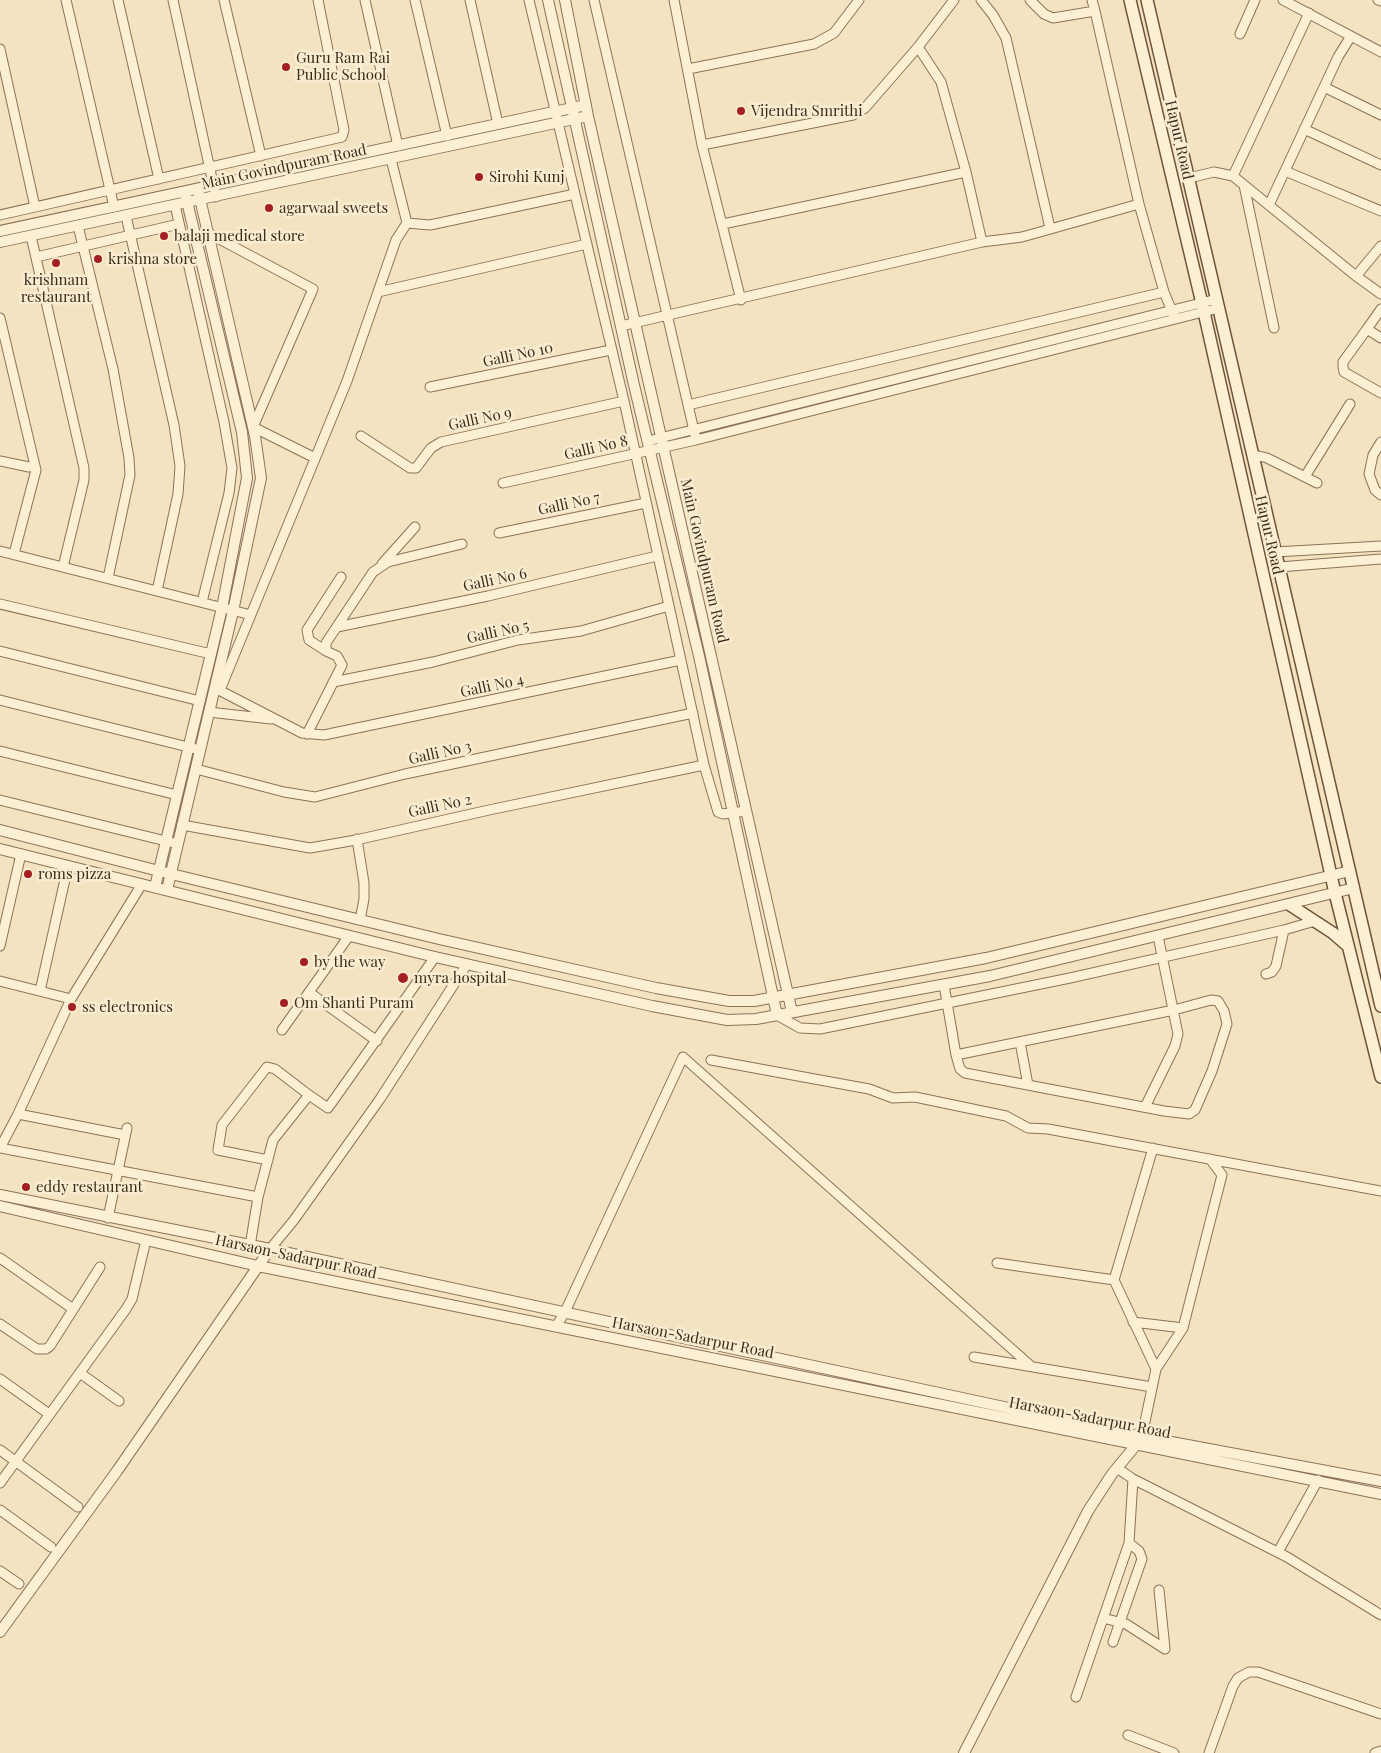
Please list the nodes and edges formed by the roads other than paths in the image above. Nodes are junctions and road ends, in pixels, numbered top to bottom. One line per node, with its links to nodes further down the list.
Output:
1 (66, 0): 51 (street)
2 (118, 0): 49 (street)
3 (173, 0): 44 (street)
4 (224, 0): 41 (street)
5 (318, 0): 41 (street)
6 (364, 0): 40 (street)
7 (416, 0): 38 (street)
8 (470, 0): 36 (street)
9 (529, 0): 35 (street)
10 (548, 0): 33 (street, Main Govindpuram Road)
11 (565, 0): 32 (street, Main Govindpuram Road)
12 (594, 0): 88 (street)
13 (674, 0): 30 (street)
14 (859, 0): 30 (street)
15 (954, 0): 27 (street)
16 (981, 0): 68 (street)
17 (1030, 0): 23 (street)
18 (1092, 0): 23 (street)
19 (1130, 0): 85 (main road, Hapur Road)
20 (1147, 0): 48 (main road, Hapur Road)
21 (1255, 0): 25 (street)
22 (1283, 0): 24 (street)
23 (1095, 11): 56 (street)
24 (1309, 13): 26 (street); 47 (street)
25 (1240, 34)
26 (1351, 36): 29 (street); 31 (street)
27 (918, 48): 39 (street); 46 (street)
28 (0, 49): 60 (street)
29 (1381, 52)
30 (688, 69): 39 (street)
31 (1324, 87): 34 (street); 37 (street)
32 (587, 111): 33 (street, Main Govindpuram Road); 91 (street, Main Govindpuram Road)
33 (573, 114): 35 (street, Main Govindpuram Road); 92 (street, Main Govindpuram Road)
34 (1381, 115)
35 (555, 117): 36 (street, Main Govindpuram Road); 42 (street, Main Govindpuram Road); 53 (street)
36 (498, 124): 38 (street, Main Govindpuram Road)
37 (1304, 129): 43 (street); 45 (street)
38 (447, 136): 40 (street, Main Govindpuram Road)
39 (702, 145): 66 (street)
40 (398, 146): 52 (street, Main Govindpuram Road)
41 (262, 156): 44 (street)
42 (391, 159): 52 (street, Main Govindpuram Road); 64 (street)
43 (1381, 165)
44 (210, 167): 49 (street); 52 (street)
45 (1285, 171): 58 (street); 61 (street)
46 (966, 172): 66 (street); 74 (street)
47 (1233, 176): 48 (street); 50 (street)
48 (1189, 178): 84 (main road, Hapur Road)
49 (160, 179): 51 (street)
50 (1244, 185): 58 (street); 93 (street)
51 (110, 188): 59 (street); 60 (street)
52 (215, 191): 54 (street, Main Govindpuram Road)
53 (575, 194): 64 (street); 75 (street)
54 (199, 195): 55 (street, Main Govindpuram Road); 70 (street)
55 (186, 198): 57 (street, Main Govindpuram Road); 59 (street, Main Govindpuram Road); 138 (street)
56 (1139, 204): 68 (street); 81 (street)
57 (175, 205): 63 (street, Main Govindpuram Road); 65 (street)
58 (1269, 205): 79 (street)
59 (114, 207): 69 (street, Main Govindpuram Road)
60 (35, 208): 62 (street)
61 (1381, 211)
62 (0, 214)
63 (126, 216): 67 (street, Main Govindpuram Road); 71 (street)
64 (407, 223): 80 (street)
65 (179, 224): 71 (street); 135 (street)
66 (722, 224): 83 (street)
67 (78, 226): 72 (street, Main Govindpuram Road); 76 (street)
68 (1050, 228): 74 (street)
69 (0, 231)
70 (208, 233): 102 (street); 102 (street)
71 (131, 235): 76 (street); 134 (street)
72 (31, 236): 73 (street, Main Govindpuram Road); 78 (street)
73 (0, 242)
74 (982, 242): 83 (street)
75 (587, 244): 80 (street); 96 (street)
76 (83, 246): 78 (street); 133 (street)
77 (1381, 246): 79 (street)
78 (36, 256): 129 (street)
79 (1356, 276): 82 (street)
80 (378, 292): 109 (street)
81 (1164, 292): 87 (street); 101 (street)
82 (1381, 294)
83 (741, 300): 88 (street)
84 (1218, 303): 85 (street); 110 (main road, Hapur Road)
85 (1203, 307): 87 (street); 90 (street); 175 (main road, Hapur Road)
86 (1381, 309): 94 (street)
87 (1172, 310): 90 (street); 103 (street)
88 (666, 316): 91 (street); 101 (street)
89 (0, 318): 125 (street)
90 (1176, 320): 103 (street)
91 (635, 323): 92 (street); 105 (street, Main Govindpuram Road)
92 (621, 326): 107 (street, Main Govindpuram Road)
93 (1274, 328)
94 (1367, 329): 95 (street); 98 (street)
95 (1381, 338)
96 (611, 350): 97 (street, Galli No 10); 99 (street)
97 (430, 387)
98 (1381, 393)
99 (624, 401): 104 (street, Galli No 9); 108 (street)
100 (1350, 404): 113 (street)
101 (688, 405): 103 (street)
102 (253, 428): 109 (street); 139 (street)
103 (695, 435): 105 (street, Galli No 8)
104 (361, 436)
105 (662, 442): 107 (street, Galli No 8); 162 (street, Main Govindpuram Road)
106 (1381, 442): 116 (street)
107 (648, 445): 108 (street, Galli No 8); 163 (street, Main Govindpuram Road)
108 (635, 453): 114 (street, Galli No 8); 117 (street)
109 (316, 458): 140 (street)
110 (1254, 460): 113 (street); 124 (main road, Hapur Road)
111 (0, 461): 112 (street)
112 (29, 467)
113 (1306, 475): 115 (street)
114 (503, 483)
115 (1317, 483)
116 (1381, 495)
117 (646, 503): 119 (street, Galli No 7); 126 (street)
118 (416, 527): 131 (street)
119 (498, 533)
120 (462, 544): 131 (street)
121 (1381, 546): 122 (street)
122 (1342, 548): 124 (street); 128 (street)
123 (0, 551): 125 (street)
124 (1275, 552): 130 (main road, Hapur Road)
125 (14, 554): 129 (street)
126 (657, 556): 137 (street); 141 (street, Galli No 6)
127 (1381, 559): 128 (street)
128 (1343, 562): 130 (street)
129 (63, 567): 133 (street)
130 (1279, 567): 172 (main road, Hapur Road)
131 (378, 568): 141 (street)
132 (341, 577): 143 (street)
133 (108, 578): 134 (street)
134 (157, 591): 135 (street)
135 (202, 602): 138 (street)
136 (0, 604): 144 (street)
137 (669, 606): 145 (street); 146 (street, Galli No 5)
138 (222, 608): 139 (street); 144 (street)
139 (233, 611): 140 (street); 148 (street)
140 (250, 615): 148 (street)
141 (337, 627): 143 (street)
142 (0, 651): 150 (street)
143 (326, 651): 146 (street)
144 (211, 654): 147 (street)
145 (681, 660): 152 (street); 154 (street, Galli No 4)
146 (333, 682): 154 (street)
147 (204, 683): 148 (street); 150 (street)
148 (217, 689): 151 (street); 153 (street)
149 (0, 700): 155 (street)
150 (200, 701): 155 (street)
151 (209, 712): 153 (street); 156 (street)
152 (692, 713): 158 (street); 159 (street, Galli No 3)
153 (276, 720): 154 (street)
154 (308, 734)
155 (189, 747): 156 (street); 160 (street)
156 (200, 750): 159 (street)
157 (0, 751): 160 (street)
158 (704, 765): 163 (street); 166 (street, Galli No 2)
159 (196, 769): 164 (street)
160 (177, 795): 167 (street)
161 (0, 800): 167 (street)
162 (746, 811): 163 (street); 197 (street, Main Govindpuram Road)
163 (732, 814): 198 (street, Main Govindpuram Road)
164 (182, 825): 166 (street, Galli No 2); 168 (street)
165 (0, 830): 173 (street)
166 (357, 838): 182 (street)
167 (166, 842): 168 (street); 173 (street)
168 (178, 844): 174 (street)
169 (0, 848): 170 (street)
170 (21, 854): 171 (street); 187 (street)
171 (68, 866): 176 (street); 195 (street)
172 (1350, 871): 175 (street); 178 (main road, Hapur Road)
173 (159, 872): 174 (street); 177 (street)
174 (170, 874): 179 (street); 182 (street)
175 (1332, 876): 180 (main road, Hapur Road); 197 (street)
176 (142, 884): 177 (street); 199 (street)
177 (155, 887): 179 (street)
178 (1354, 888): 180 (street); 201 (main road, Hapur Road)
179 (167, 890): 185 (street)
180 (1335, 893): 181 (street); 188 (main road, Hapur Road)
181 (1290, 905): 183 (main road); 186 (street)
182 (360, 920): 198 (street)
183 (1316, 921): 184 (street); 188 (main road)
184 (1284, 930): 189 (street); 192 (street)
185 (349, 936): 190 (street); 196 (street)
186 (1158, 936): 189 (street); 194 (street)
187 (0, 946)
188 (1348, 946): 210 (main road, Hapur Road)
189 (1163, 956): 200 (street); 202 (street)
190 (435, 957): 191 (street); 206 (street)
191 (466, 964): 204 (street); 227 (street)
192 (1266, 974)
193 (0, 981): 195 (street)
194 (944, 985): 200 (street); 203 (street)
195 (40, 991): 199 (street)
196 (310, 993): 205 (street); 206 (street)
197 (788, 994): 198 (street); 203 (street, Main Govindpuram Road)
198 (773, 997): 204 (street, Main Govindpuram Road)
199 (71, 999): 214 (street)
200 (947, 1003): 204 (street); 208 (street)
201 (1381, 1006)
202 (1174, 1010): 207 (street); 213 (street); 213 (street)
203 (792, 1012): 204 (street)
204 (777, 1015)
205 (282, 1030)
206 (377, 1041): 212 (street)
207 (1020, 1042): 208 (street); 211 (street)
208 (956, 1055): 211 (street)
209 (711, 1060): 216 (street)
210 (1381, 1077)
211 (1028, 1085): 213 (street)
212 (309, 1095): 218 (street); 218 (street)
213 (1145, 1107)
214 (18, 1114): 215 (street); 219 (street)
215 (0, 1148): 219 (street)
216 (1153, 1148): 217 (street); 232 (street)
217 (1210, 1159): 220 (street); 238 (street)
218 (268, 1160): 222 (street)
219 (118, 1170): 222 (street); 224 (street)
220 (1381, 1191)
221 (0, 1195): 224 (street, Harsaon-Sadarpur Road)
222 (258, 1197): 226 (street)
223 (0, 1206): 225 (street, Harsaon-Sadarpur Road)
224 (108, 1218): 226 (street, Harsaon-Sadarpur Road)
225 (146, 1240): 230 (street, Harsaon-Sadarpur Road); 242 (street)
226 (250, 1246): 227 (street, Harsaon-Sadarpur Road)
227 (270, 1249): 230 (street); 234 (street, Harsaon-Sadarpur Road)
228 (0, 1258): 233 (street)
229 (997, 1263): 232 (street)
230 (258, 1266): 237 (street, Harsaon-Sadarpur Road); 267 (street)
231 (100, 1267): 233 (street)
232 (1114, 1280): 235 (street)
233 (73, 1309): 236 (street)
234 (564, 1314): 237 (street); 240 (street); 247 (street, Harsaon-Sadarpur Road)
235 (1133, 1322): 238 (street); 241 (street)
236 (0, 1324)
237 (556, 1326): 247 (street, Harsaon-Sadarpur Road)
238 (1183, 1328): 241 (street)
239 (974, 1357): 240 (street)
240 (1030, 1366): 244 (street)
241 (1156, 1369): 244 (street)
242 (80, 1373): 245 (street); 246 (street)
243 (0, 1379): 246 (street)
244 (1152, 1387): 247 (street)
245 (119, 1401)
246 (49, 1414): 249 (street)
247 (1140, 1440): 250 (street); 252 (street, Harsaon-Sadarpur Road); 253 (street, Harsaon-Sadarpur Road)
248 (0, 1450): 249 (street)
249 (15, 1462): 254 (street); 256 (street)
250 (1117, 1468): 251 (street); 273 (street)
251 (1133, 1479): 258 (street); 260 (street)
252 (1318, 1480): 255 (street, Harsaon-Sadarpur Road); 260 (street)
253 (1381, 1481)
254 (0, 1484)
255 (1381, 1494)
256 (78, 1507)
257 (0, 1510): 259 (street)
258 (1128, 1543): 265 (street); 266 (street)
259 (52, 1547)
260 (1278, 1552): 264 (street)
261 (0, 1571): 262 (street)
262 (18, 1584)
263 (1159, 1590): 266 (street)
264 (1381, 1614)
265 (1103, 1618): 266 (street); 269 (street)
266 (1120, 1622): 268 (street)
267 (0, 1632)
268 (1113, 1642)
269 (1076, 1697)
270 (1381, 1714): 275 (street)
271 (1128, 1735): 274 (street)
272 (1381, 1751): 276 (street)
273 (964, 1753)
274 (1174, 1753)
275 (1209, 1753)
276 (1375, 1753)

